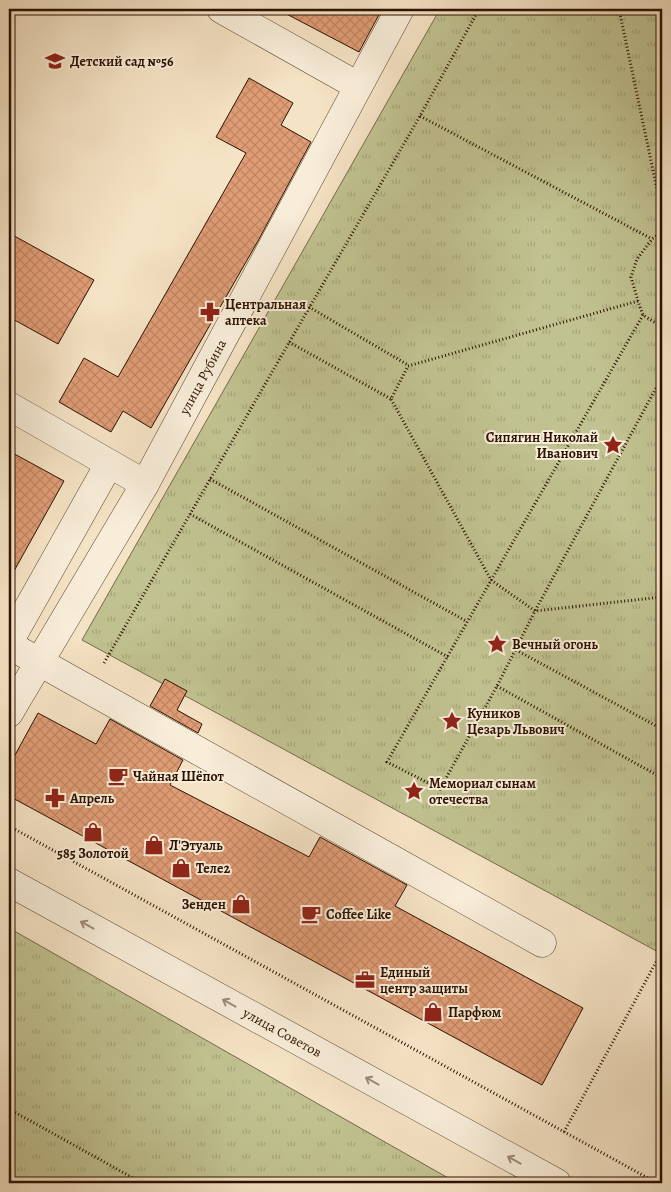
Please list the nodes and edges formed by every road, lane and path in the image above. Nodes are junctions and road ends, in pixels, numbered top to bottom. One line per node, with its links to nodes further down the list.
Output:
1 (221, 9): 5 (street)
2 (400, 9): 5 (street, улица Рубина)
3 (479, 9): 6 (path)
4 (618, 9): 7 (path)
5 (358, 86): 21 (street, улица Рубина)
6 (420, 116): 9 (path); 11 (path)
7 (662, 213)
8 (662, 232): 9 (path)
9 (652, 239): 10 (path)
10 (638, 301): 12 (path); 15 (path)
11 (309, 307): 14 (path); 15 (path)
12 (644, 315): 13 (path); 23 (path)
13 (662, 327)
14 (289, 342): 17 (path); 20 (path)
15 (408, 366): 17 (path)
16 (662, 377): 25 (path)
17 (391, 399): 23 (path)
18 (9, 406): 19 (street)
19 (109, 464): 21 (street); 27 (street)
20 (210, 479): 22 (path); 26 (path)
21 (145, 484): 30 (street, улица Рубина)
22 (190, 514): 29 (path); 32 (path)
23 (491, 580): 25 (path); 26 (path)
24 (662, 597): 25 (path)
25 (535, 611): 28 (path)
26 (466, 621): 29 (path)
27 (9, 643): 30 (street)
28 (516, 650): 31 (path); 34 (path)
29 (448, 657): 31 (path)
30 (40, 662): 32 (street); 33 (street, улица Рубина)
31 (497, 686): 35 (path)
32 (88, 689): 38 (street)
33 (9, 714)
34 (662, 729)
35 (662, 778)
36 (9, 826): 41 (path)
37 (9, 882): 43 (street, улица Советов, one-way to 37)
38 (542, 943)
39 (662, 951): 41 (path)
40 (9, 1109): 42 (path)
41 (564, 1132): 44 (path)
42 (142, 1183)
43 (557, 1183)
44 (657, 1183)

